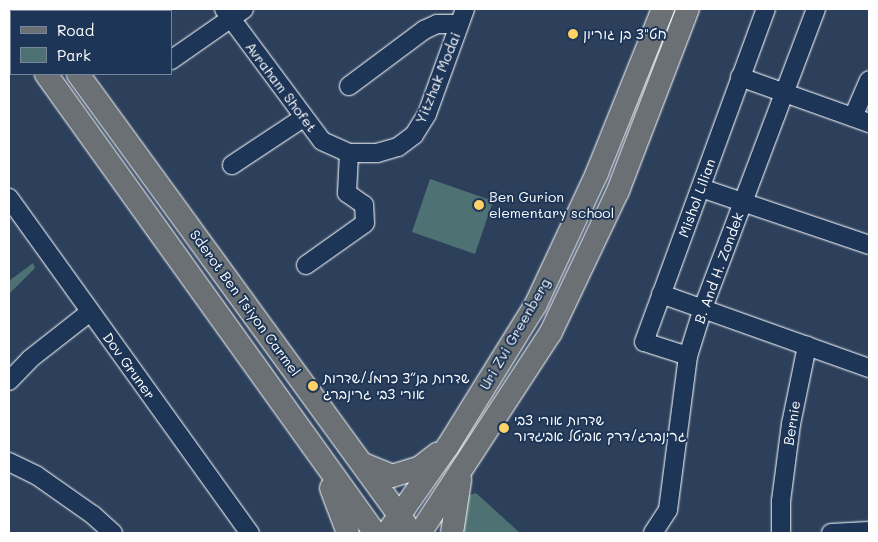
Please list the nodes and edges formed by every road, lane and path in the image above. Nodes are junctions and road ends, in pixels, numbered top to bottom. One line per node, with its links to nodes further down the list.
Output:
1 (663, 9): 31 (main road, Uri Zvi Greenberg)
2 (688, 9): 35 (main road, Uri Zvi Greenberg)
3 (766, 9): 10 (street, Mishol Lilian)
4 (816, 9): 13 (street, B. And H. Zondek)
5 (233, 12): 7 (street); 15 (street, Avraham Shofet)
6 (462, 17): 12 (street); 17 (street, Yitzhak Modai)
7 (172, 59)
8 (47, 75): 32 (main road, Sderot Ben Tsiyon Carmel)
9 (79, 75): 34 (main road, Sderot Ben Tsiyon Carmel)
10 (740, 77): 13 (street); 19 (street, Mishol Lilian)
11 (869, 80): 14 (street)
12 (349, 86)
13 (784, 93): 14 (street); 21 (street, B. And H. Zondek)
14 (853, 117)
15 (303, 118): 16 (street, Avraham Shofet); 18 (street)
16 (349, 153): 17 (street, Avraham Shofet); 23 (street)
17 (377, 153)
18 (232, 165)
19 (701, 188): 21 (street); 24 (street, Mishol Lilian)
20 (9, 198): 26 (street, Dov Gruner)
21 (742, 202): 22 (street); 25 (street, B. And H. Zondek)
22 (869, 245)
23 (306, 265)
24 (662, 294): 25 (street); 28 (street, Mishol Lilian)
25 (703, 308): 27 (street); 28 (street, B. And H. Zondek)
26 (90, 312): 30 (street); 39 (street, Dov Gruner)
27 (807, 346): 29 (street); 45 (street, Bernie)
28 (688, 356): 44 (street, B. And H. Zondek)
29 (869, 368)
30 (9, 381)
31 (448, 446): 34 (main road); 36 (main road, Uri Zvi Greenberg)
32 (316, 452): 40 (main road); 41 (main road, Sderot Ben Tsiyon Carmel)
33 (9, 462): 38 (street)
34 (362, 464): 36 (main road, Sderot Ben Tsiyon Carmel)
35 (462, 469): 42 (main road, Uri Zvi Greenberg); 43 (main road)
36 (400, 527)
37 (869, 531): 46 (street)
38 (113, 533)
39 (250, 533)
40 (348, 533)
41 (375, 533)
42 (420, 533)
43 (452, 533)
44 (653, 533)
45 (782, 533)
46 (831, 533)

